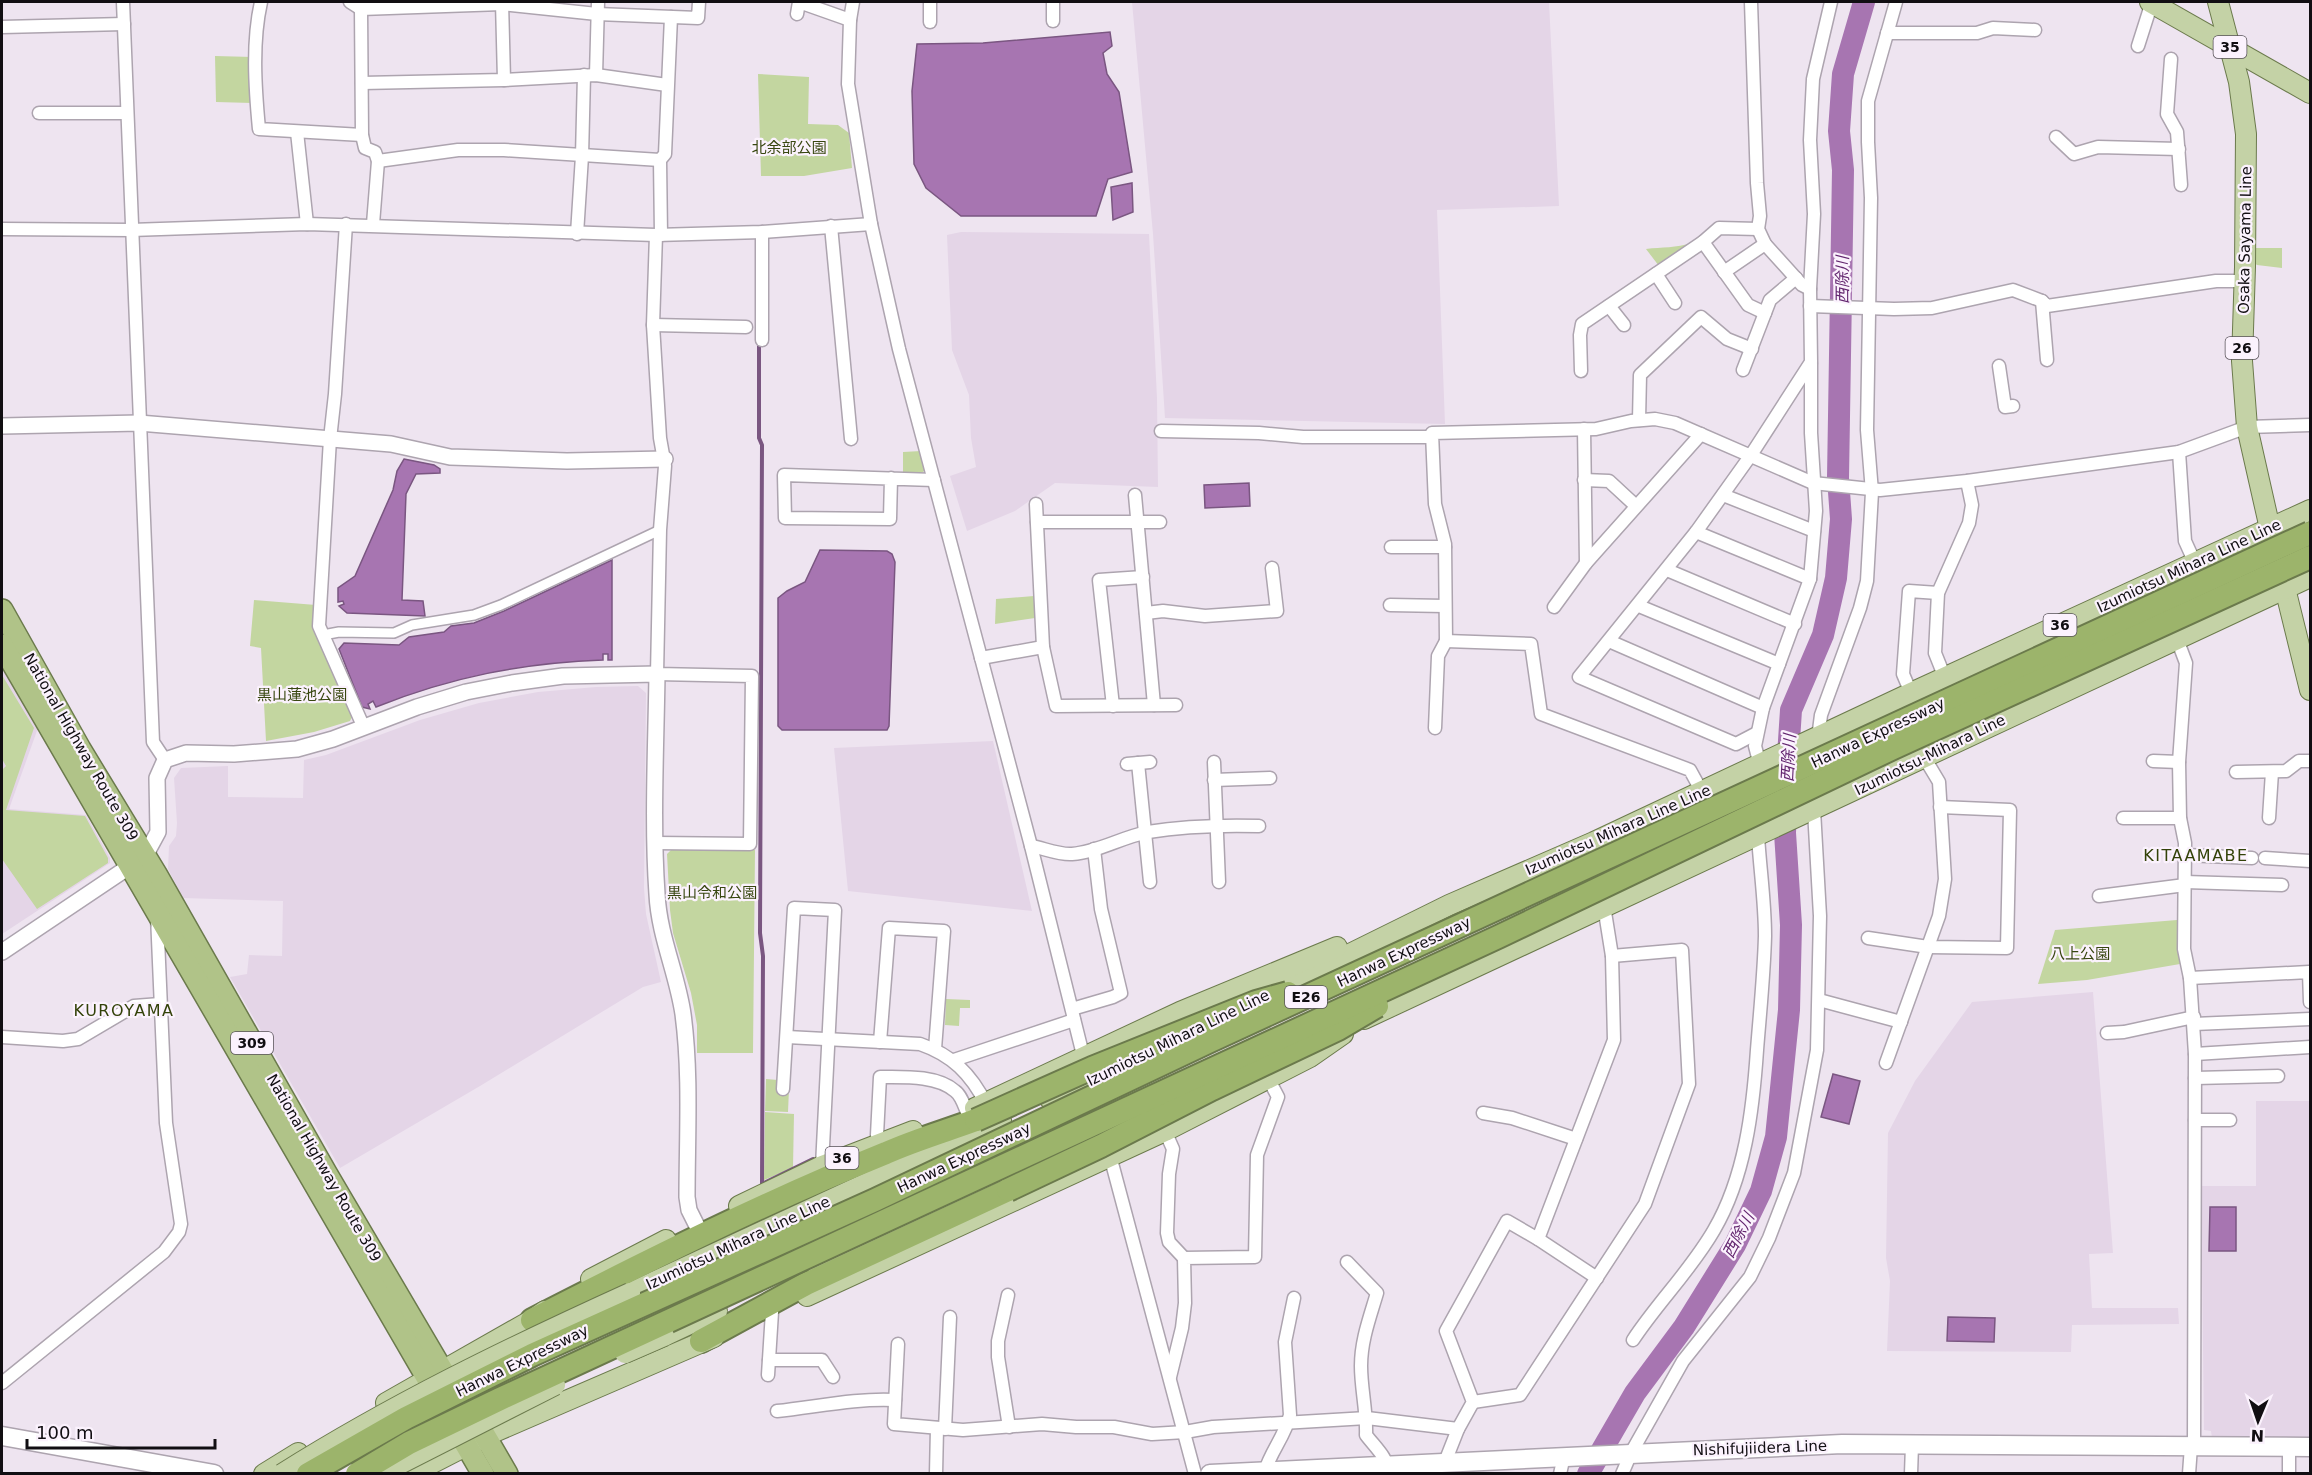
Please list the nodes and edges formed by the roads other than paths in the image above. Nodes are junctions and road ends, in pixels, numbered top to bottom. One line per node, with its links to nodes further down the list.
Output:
1 (123, 2): 21 (street)
2 (261, 2): 35 (street)
3 (350, 2): 15 (street)
4 (699, 2): 17 (street)
5 (853, 2): 18 (street)
6 (930, 2): 20 (street)
7 (1053, 2): 19 (street)
8 (1751, 2): 49 (street)
9 (1832, 2): 60 (street)
10 (1896, 2): 24 (street)
11 (2151, 2): 25 (street); 26 (main road, 35)
12 (502, 3): 14 (street); 15 (street); 29 (street)
13 (2221, 5): 26 (main road, Osaka Sayama Line / 26)
14 (598, 8): 17 (street); 28 (street)
15 (361, 9): 30 (street)
16 (796, 14): 18 (street)
17 (672, 17): 31 (street)
18 (849, 20): 45 (street)
19 (1053, 21)
20 (930, 22)
21 (124, 24): 22 (street); 34 (street)
22 (2, 27)
23 (2035, 30): 24 (street)
24 (1887, 33): 65 (street)
25 (2138, 46)
26 (2231, 48): 32 (main road, 35); 59 (main road, Osaka Sayama Line / 26)
27 (2171, 59): 38 (street)
28 (590, 75): 29 (street); 31 (street); 39 (street)
29 (504, 80): 30 (street)
30 (362, 83): 36 (street)
31 (667, 85): 40 (street)
32 (2310, 93)
33 (39, 113): 34 (street)
34 (127, 113): 50 (street)
35 (297, 132): 36 (street); 43 (street)
36 (362, 135): 41 (street)
37 (2056, 137): 38 (street)
38 (2179, 149): 42 (street)
39 (582, 156): 40 (street); 41 (street); 52 (street)
40 (660, 160): 53 (street)
41 (378, 161): 46 (street)
42 (2181, 185)
43 (307, 224): 44 (street); 50 (street)
44 (346, 224): 46 (street); 87 (street)
45 (871, 224): 47 (street); 93 (street)
46 (373, 225): 52 (street)
47 (831, 226): 51 (street); 88 (street)
48 (2, 229): 50 (street)
49 (1758, 229): 54 (street); 55 (street)
50 (131, 230): 79 (street)
51 (762, 232): 53 (street); 70 (street)
52 (577, 234): 53 (street)
53 (658, 235): 67 (street)
54 (1703, 242): 56 (street); 57 (street)
55 (1765, 244): 56 (street); 58 (street)
56 (1724, 272): 66 (street)
57 (1656, 274): 62 (street); 63 (street)
58 (1796, 278): 60 (street); 66 (street)
59 (2244, 282): 61 (street); 82 (main road, Osaka Sayama Line / 26)
60 (1810, 289): 64 (street)
61 (2042, 302): 65 (street); 72 (street)
62 (1675, 303)
63 (1609, 306): 68 (street); 76 (street)
64 (1811, 306): 65 (street); 73 (street)
65 (1870, 307): 97 (street)
66 (1765, 313): 71 (street)
67 (653, 325): 69 (street); 91 (street)
68 (1624, 325)
69 (746, 327)
70 (762, 340)
71 (1752, 349): 75 (street); 78 (street)
72 (2047, 360)
73 (1811, 362): 90 (street); 96 (street)
74 (1999, 366): 77 (street)
75 (1743, 370)
76 (1581, 371)
77 (2013, 406)
78 (1639, 420): 83 (street); 85 (street)
79 (139, 423): 81 (street); 87 (street); 151 (street)
80 (2310, 425): 82 (street)
81 (2, 426)
82 (2247, 427): 89 (street); 106 (main road, Osaka Sayama Line / 26)
83 (1584, 429): 86 (street); 94 (street)
84 (1161, 431): 86 (street)
85 (1701, 434): 90 (street); 101 (street)
86 (1432, 437): 112 (street)
87 (330, 439): 91 (street); 130 (street)
88 (851, 439)
89 (2179, 453): 95 (street); 115 (street)
90 (1751, 455): 96 (street); 99 (street)
91 (665, 459): 107 (street)
92 (891, 478): 92 (street); 93 (street)
93 (934, 480): 136 (street)
94 (1584, 480): 101 (street); 114 (street)
95 (1967, 482): 97 (street); 122 (street)
96 (1813, 483): 97 (street); 108 (street)
97 (1872, 490): 149 (street)
98 (1134, 495): 104 (street)
99 (1723, 495): 108 (street); 109 (street)
100 (1036, 504): 103 (street)
101 (1636, 506): 114 (street)
102 (2310, 510): 106 (main road, Izumiotsu Mihara Line Line / 36)
103 (1037, 522): 104 (street); 135 (street)
104 (1137, 522): 105 (street); 118 (street)
105 (1160, 522)
106 (2270, 529): 115 (main road, Izumiotsu Mihara Line Line / 36); 121 (main road, Osaka Sayama Line / 26)
107 (660, 531): 130 (street); 138 (street)
108 (1814, 531): 120 (street)
109 (1696, 532): 117 (street); 120 (street)
110 (2310, 533): 194 (highway, Hanwa Expressway / E26, bridge)
111 (1391, 547): 112 (street)
112 (1445, 547): 124 (street)
113 (2310, 557): 189 (highway, Hanwa Expressway / E26, bridge)
114 (1586, 563): 126 (street)
115 (2195, 563): 139 (main road, Izumiotsu Mihara Line Line / 36)
116 (1272, 568): 128 (street)
117 (1667, 570): 125 (street); 129 (street)
118 (1143, 577): 128 (street); 144 (street)
119 (2310, 577): 121 (main road)
120 (1810, 579): 129 (street)
121 (2285, 589): 131 (main road); 140 (main road, Osaka Sayama Line / 26)
122 (1938, 593): 139 (street); 141 (street)
123 (1390, 605): 124 (street)
124 (1446, 606): 132 (street)
125 (1639, 606): 133 (street); 137 (street)
126 (1554, 607)
127 (2, 610): 179 (highway, National Highway Route 309 / 309)
128 (1146, 613): 142 (street)
129 (1795, 624): 137 (street)
130 (323, 635): 146 (street)
131 (2177, 639): 150 (main road, Izumiotsu-Mihara Line); 155 (street)
132 (1446, 641): 147 (street); 162 (street)
133 (1609, 641): 145 (street); 148 (street)
134 (2, 645): 179 (highway, National Highway Route 309 / 309)
135 (1043, 647): 136 (street); 144 (street)
136 (981, 658): 173 (street)
137 (1779, 664): 145 (street)
138 (657, 674): 146 (street); 172 (street); 172 (street)
139 (1946, 678): 141 (main road, Izumiotsu Mihara Line Line / 36)
140 (2310, 690)
141 (1911, 693): 149 (main road, Izumiotsu Mihara Line Line / 36)
142 (1154, 705): 143 (street); 144 (street)
143 (1176, 705)
144 (1113, 706)
145 (1763, 708): 148 (street)
146 (364, 728): 151 (street)
147 (1435, 728)
148 (1757, 733): 157 (street)
149 (1814, 740): 157 (main road, Izumiotsu Mihara Line Line / 36)
150 (1924, 758): 163 (street); 164 (main road, Izumiotsu-Mihara Line)
151 (165, 759): 179 (street)
152 (2153, 761): 155 (street)
153 (2310, 761): 158 (street)
154 (1214, 762): 161 (street)
155 (2179, 762): 166 (street)
156 (1138, 763): 170 (street)
157 (1762, 764): 162 (main road, Izumiotsu Mihara Line Line / 36)
158 (2272, 771): 159 (street); 167 (street)
159 (2236, 772)
160 (1270, 778): 161 (street)
161 (1214, 780): 168 (street)
162 (1702, 792): 174 (main road, Izumiotsu Mihara Line Line / 36)
163 (1940, 807): 191 (street); 191 (street)
164 (1812, 811): 171 (main road); 196 (street)
165 (2123, 818): 166 (street)
166 (2180, 818): 176 (street)
167 (2270, 818)
168 (1216, 825): 169 (street); 170 (street); 182 (street)
169 (1260, 826)
170 (1145, 833): 175 (street); 181 (street)
171 (1760, 834): 187 (main road); 241 (street)
172 (656, 843): 230 (street)
173 (1031, 846): 175 (street); 199 (street)
174 (1580, 848): 186 (main road, Izumiotsu Mihara Line Line / 36); 187 (street)
175 (1094, 849): 199 (street)
176 (2186, 855): 177 (street); 183 (street)
177 (2252, 858)
178 (2265, 858): 180 (street)
179 (137, 861): 188 (highway, National Highway Route 309 / 309); 192 (street); 245 (highway, National Highway Route 309 / 309)
180 (2310, 861)
181 (1150, 882)
182 (1219, 882)
183 (2185, 883): 184 (street); 185 (street); 195 (street)
184 (2282, 885)
185 (2099, 896)
186 (1449, 905): 212 (main road, 36); 218 (main road, Izumiotsu Mihara Line Line / 36)
187 (1604, 906): 193 (street); 200 (main road)
188 (157, 913): 198 (street); 245 (highway, National Highway Route 309 / 309)
189 (1498, 937): 242 (highway, bridge); 274 (highway, Hanwa Expressway / E26, bridge)
190 (1868, 938): 191 (street)
191 (1928, 947): 203 (street)
192 (2, 952)
193 (1612, 956): 226 (street); 234 (street)
194 (1361, 972): 220 (highway, bridge); 273 (highway, Hanwa Expressway / E26, bridge)
195 (2190, 978): 197 (street); 202 (street)
196 (1819, 1000): 203 (street); 265 (street)
197 (2310, 1002)
198 (159, 1004): 205 (street); 249 (street)
199 (1073, 1014): 212 (street); 213 (street)
200 (1370, 1016): 216 (main road); 225 (main road)
201 (2310, 1019): 202 (street)
202 (2194, 1021): 204 (street); 211 (street)
203 (1901, 1022): 214 (street)
204 (2107, 1033)
205 (2, 1037)
206 (787, 1038): 207 (street); 207 (street); 219 (street)
207 (828, 1040): 208 (street); 229 (street)
208 (880, 1042): 210 (street); 210 (street)
209 (2310, 1047): 211 (street)
210 (935, 1049): 213 (street)
211 (2195, 1054): 217 (street)
212 (1083, 1057): 218 (street); 220 (main road, 36)
213 (954, 1060): 220 (street)
214 (1886, 1063)
215 (2278, 1076): 217 (street)
216 (1268, 1078): 224 (main road); 232 (street)
217 (2196, 1078): 222 (street)
218 (1089, 1082): 225 (street); 235 (main road, Izumiotsu Mihara Line Line / 36)
219 (783, 1089)
220 (976, 1112): 227 (main road, 36); 227 (street); 235 (highway); 240 (highway)
221 (1483, 1113): 226 (street)
222 (2195, 1120): 223 (street); 262 (street)
223 (2230, 1120)
224 (1165, 1131): 228 (main road); 232 (street)
225 (1104, 1134): 228 (street); 275 (main road, bridge)
226 (1576, 1139): 231 (street)
227 (880, 1143): 229 (main road, 36)
228 (1110, 1156): 238 (main road); 248 (street)
229 (822, 1166): 230 (main road, 36)
230 (697, 1226): 240 (main road, 36)
231 (1538, 1239): 234 (street); 251 (street)
232 (1184, 1258): 248 (street)
233 (1347, 1262): 253 (street)
234 (1597, 1278): 251 (street)
235 (628, 1288): 240 (highway, bridge)
236 (1008, 1295): 255 (street)
237 (1294, 1298): 254 (street)
238 (772, 1312): 242 (main road); 244 (street)
239 (950, 1317): 256 (street)
240 (536, 1327): 245 (main road, 36); 272 (main road, 36, bridge)
241 (1633, 1340)
242 (701, 1341): 260 (main road)
243 (898, 1344): 250 (street)
244 (769, 1360): 246 (street); 247 (street)
245 (434, 1374): 260 (highway, National Highway Route 309 / 309); 271 (main road, 36)
246 (768, 1375)
247 (833, 1377)
248 (1170, 1381): 258 (street)
249 (2, 1383)
250 (895, 1400): 252 (street); 256 (street)
251 (1473, 1402): 257 (street)
252 (777, 1411)
253 (1367, 1418): 254 (street); 257 (street); 268 (street)
254 (1288, 1423): 258 (street); 269 (street)
255 (1008, 1427): 256 (street); 258 (street)
256 (941, 1429): 279 (street)
257 (1458, 1429): 266 (street)
258 (1185, 1432): 280 (street)
259 (2, 1436): 270 (main road)
260 (476, 1440): 276 (main road); 277 (highway, National Highway Route 309 / 309); 278 (highway, National Highway Route 309 / 309)
261 (1912, 1445): 262 (main road, Nishifujiidera Line); 265 (main road, Nishifujiidera Line); 283 (street)
262 (2192, 1446): 263 (main road, Nishifujiidera Line); 284 (street)
263 (2289, 1446): 264 (main road, Nishifujiidera Line); 285 (street)
264 (2310, 1447)
265 (1626, 1453): 267 (main road, Nishifujiidera Line); 282 (street)
266 (1445, 1461): 267 (main road, Nishifujiidera Line); 268 (main road, Nishifujiidera Line)
267 (1566, 1462)
268 (1388, 1469): 269 (main road, Nishifujiidera Line)
269 (1265, 1471): 281 (main road, Nishifujiidera Line)
270 (214, 1473)
271 (264, 1473)
272 (282, 1473)
273 (308, 1473)
274 (357, 1473)
275 (380, 1473)
276 (411, 1473)
277 (483, 1473)
278 (507, 1473)
279 (936, 1473)
280 (1195, 1473)
281 (1210, 1473)
282 (1622, 1473)
283 (1911, 1473)
284 (2189, 1473)
285 (2289, 1473)

